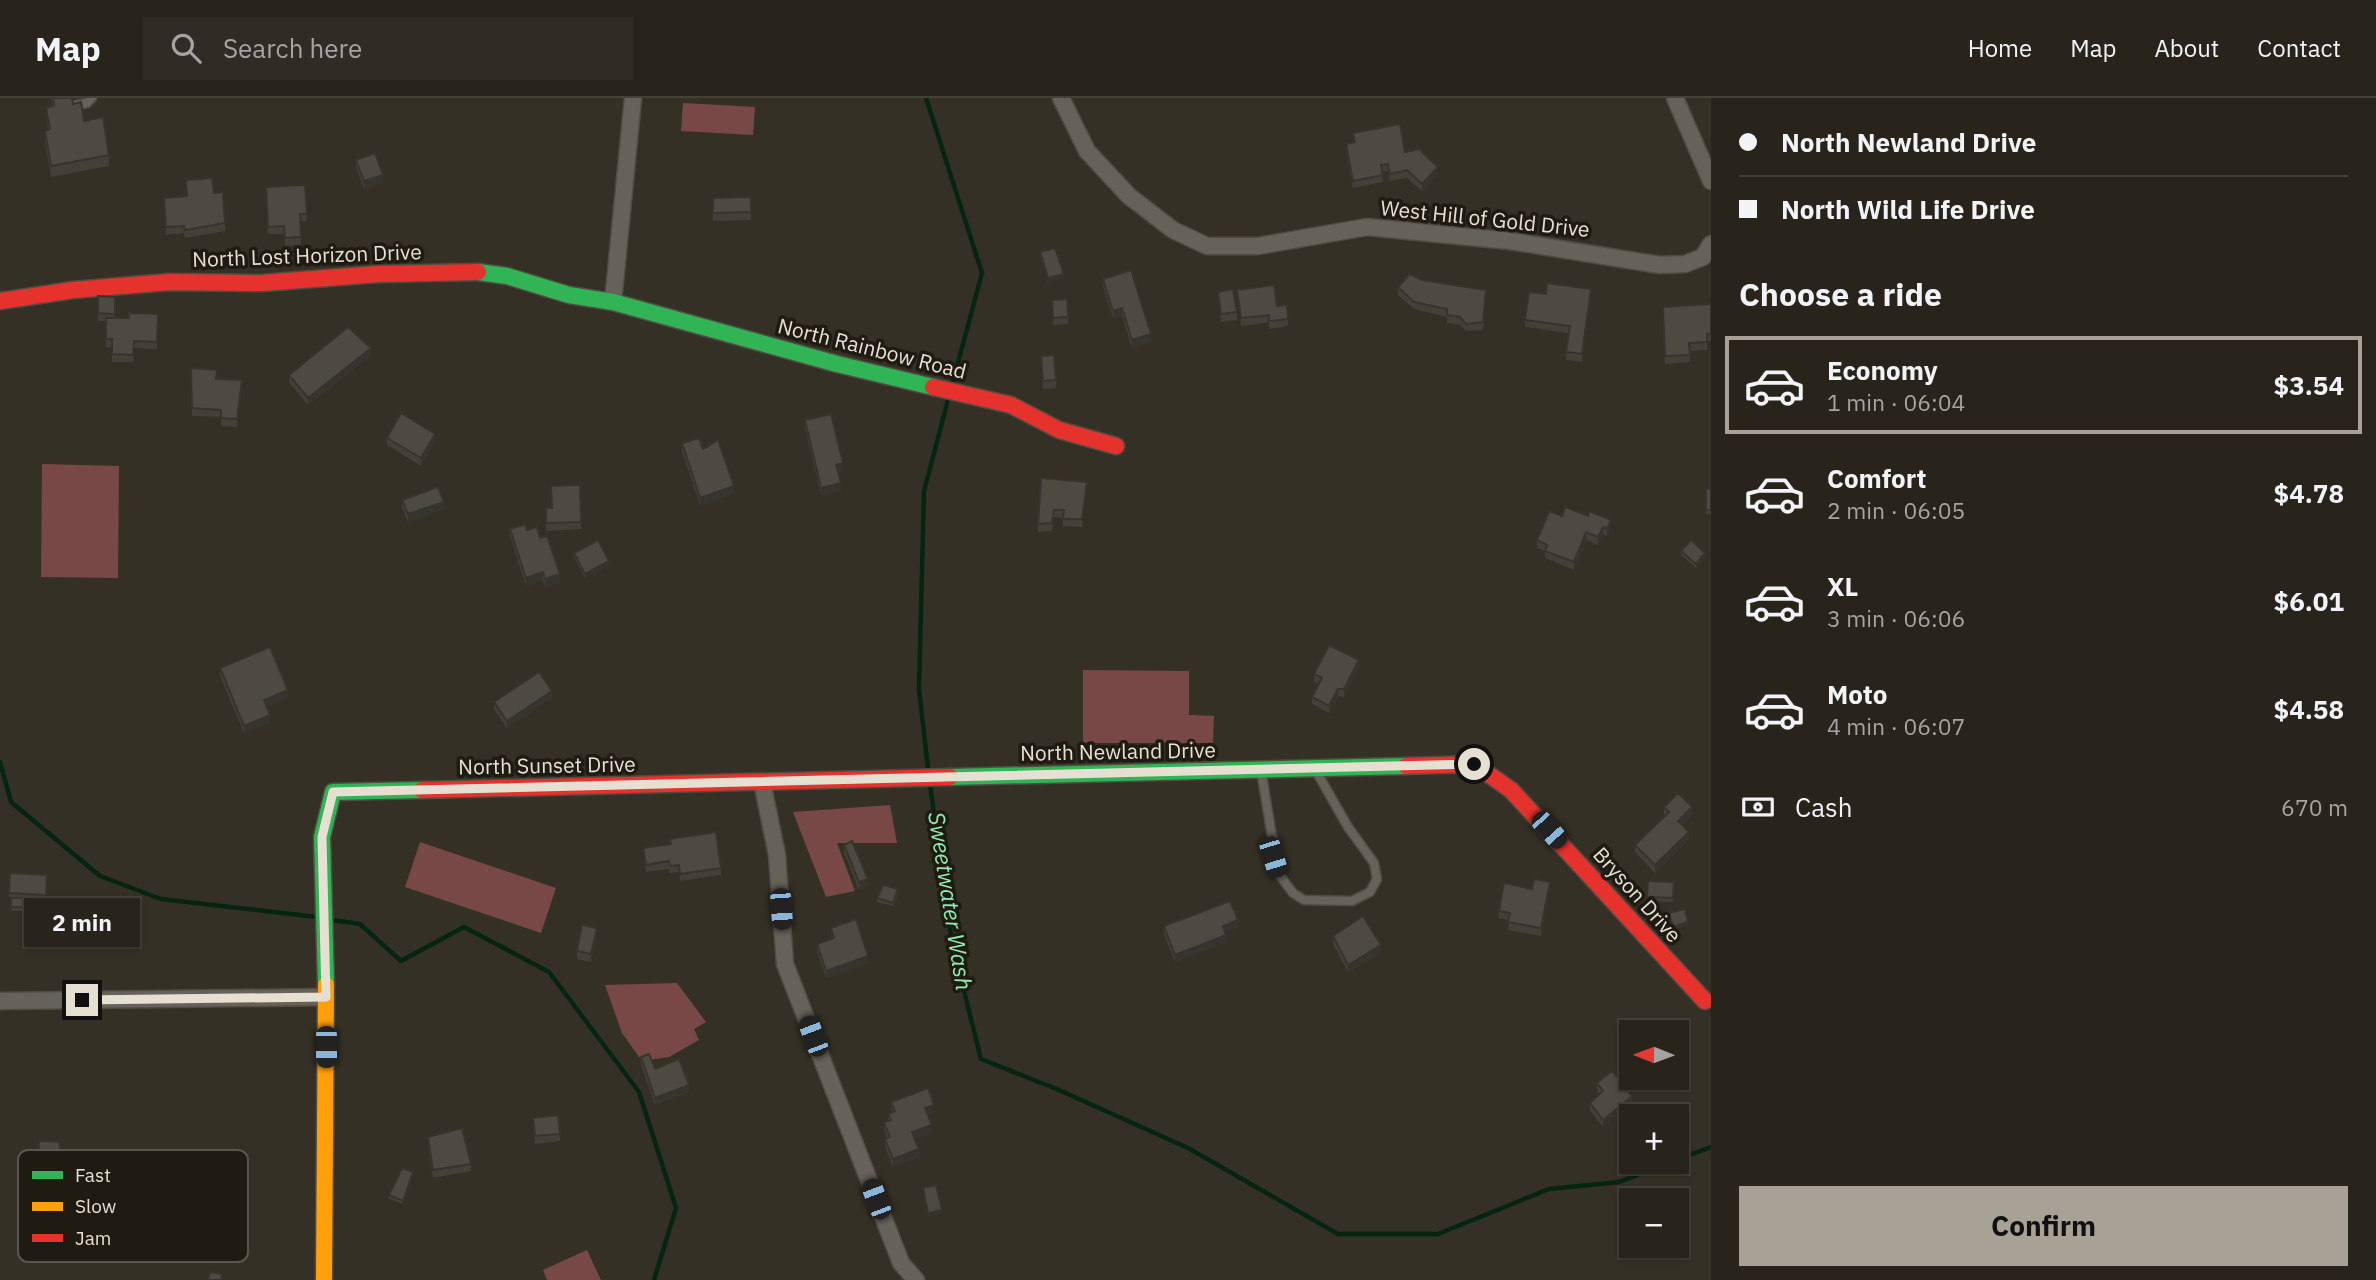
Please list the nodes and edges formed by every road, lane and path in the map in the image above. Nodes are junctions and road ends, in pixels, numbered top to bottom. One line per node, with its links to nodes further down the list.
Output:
1 (92, 98): 5 (lane)
2 (633, 98): 9 (street)
3 (1061, 98): 7 (street, West Hill of Gold Drive)
4 (1675, 98): 6 (street)
5 (72, 106)
6 (1711, 181)
7 (1711, 244)
8 (0, 301): 9 (street, North Lost Horizon Drive)
9 (613, 302): 10 (street, North Rainbow Road)
10 (1116, 446)
11 (1474, 764): 12 (street, North Newland Drive); 17 (street, Bryson Drive)
12 (1315, 768): 13 (street, North Newland Drive); 13 (lane)
13 (1261, 769): 14 (street, North Newland Drive)
14 (762, 782): 15 (street, North Sunset Drive); 19 (street)
15 (326, 997): 16 (street); 18 (street)
16 (0, 1001)
17 (1705, 1001)
18 (324, 1280)
19 (916, 1280)

